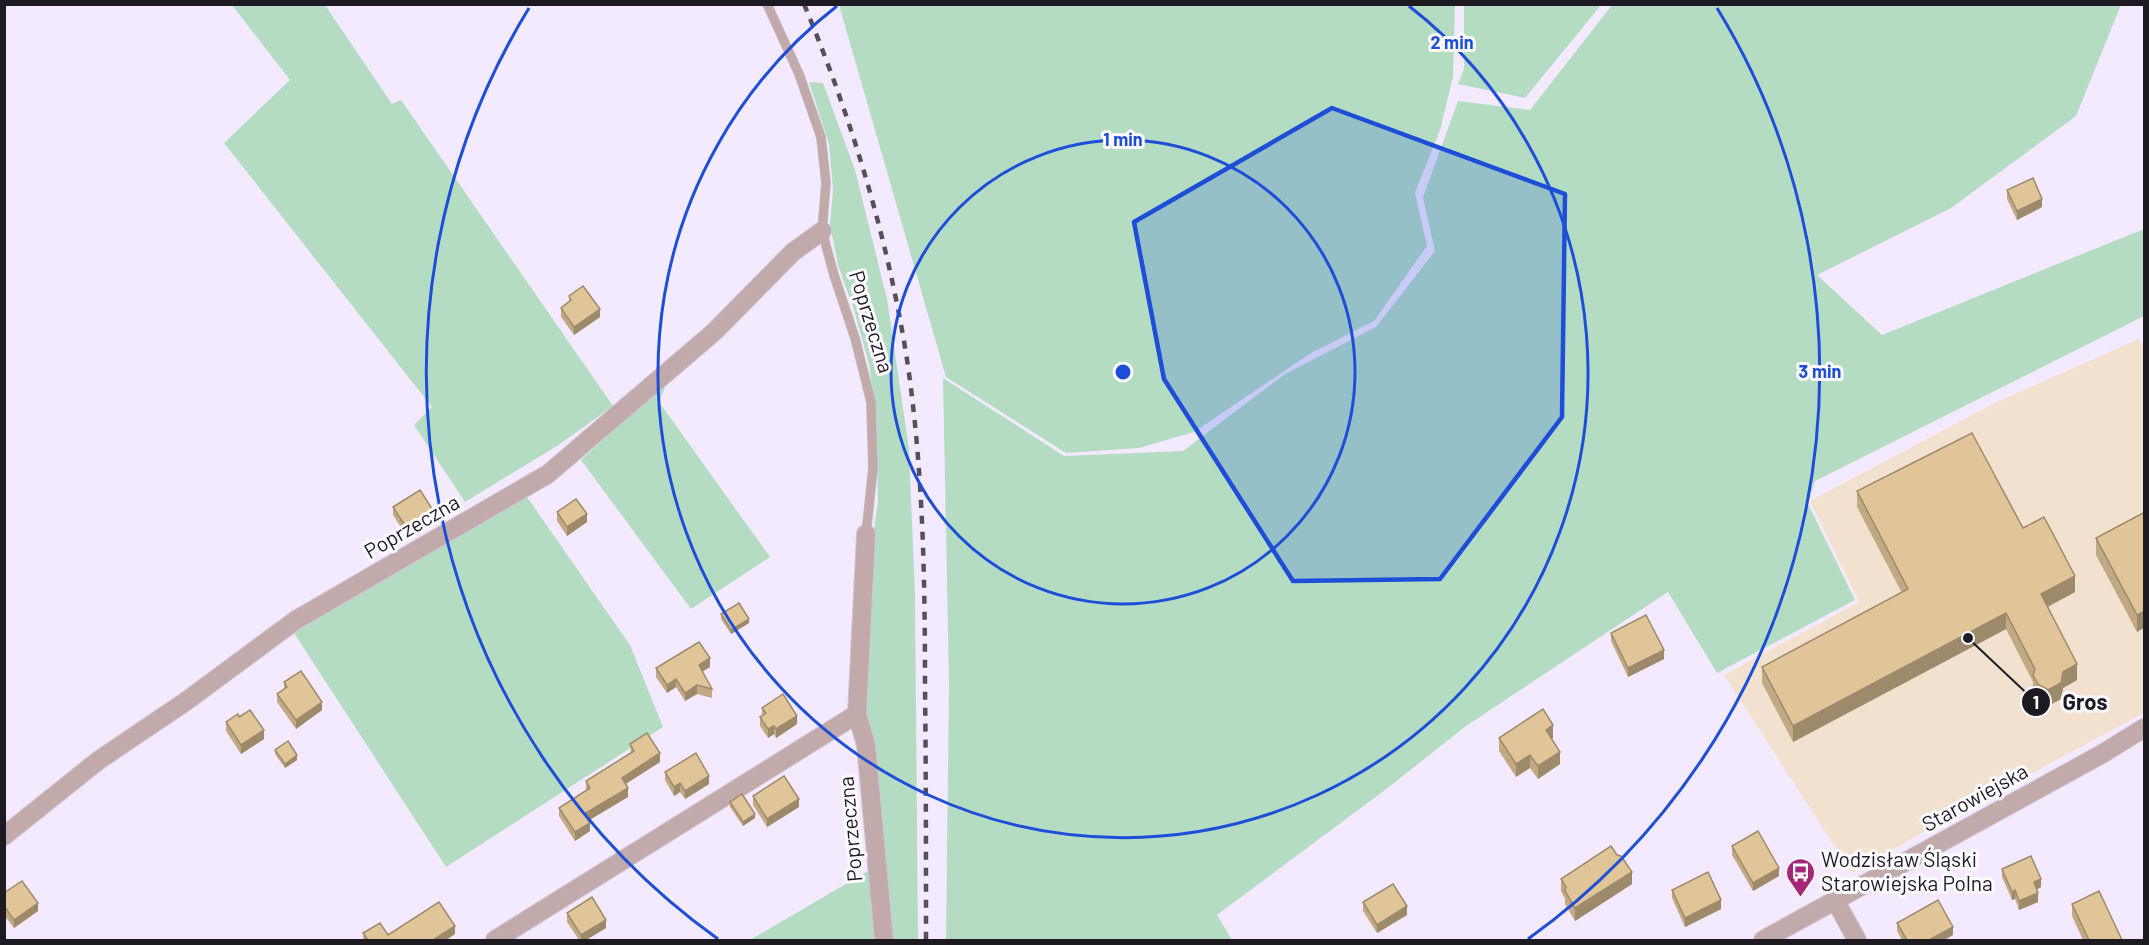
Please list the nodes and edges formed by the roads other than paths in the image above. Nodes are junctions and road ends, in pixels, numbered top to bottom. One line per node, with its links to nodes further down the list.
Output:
1 (767, 4): 2 (lane, Poprzeczna)
2 (822, 231): 3 (lane, Poprzeczna); 6 (street, Poprzeczna)
3 (866, 534): 4 (street, Poprzeczna)
4 (857, 714): 8 (street); 9 (street, Poprzeczna)
5 (2145, 728): 7 (street, Starowiejska)
6 (4, 836)
7 (1835, 900): 10 (street, Starowiejska); 11 (street)
8 (495, 940)
9 (884, 940)
10 (1763, 940)
11 (1857, 940)

